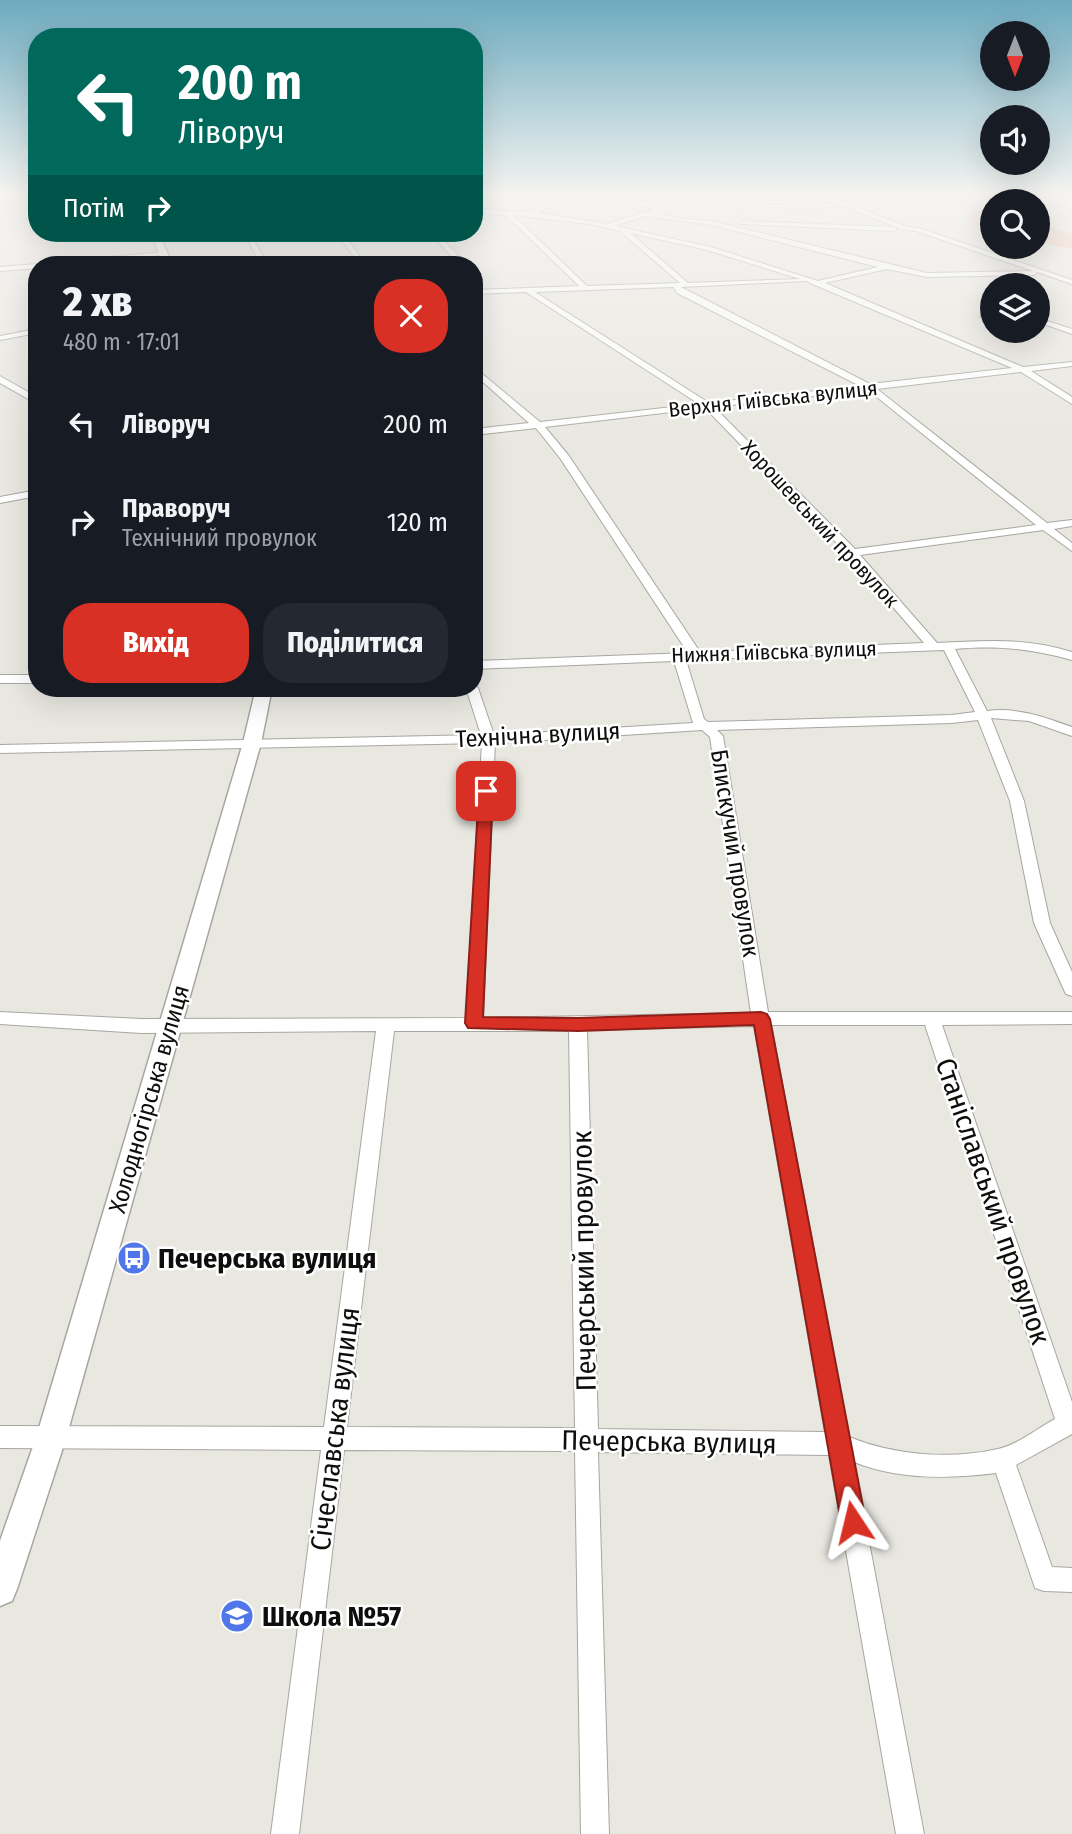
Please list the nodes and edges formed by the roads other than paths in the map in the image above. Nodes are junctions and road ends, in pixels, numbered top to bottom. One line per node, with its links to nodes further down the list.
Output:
1 (576, 280): 9 (street)
2 (681, 280): 7 (street)
3 (807, 280): 5 (street)
4 (827, 280): 5 (street)
5 (815, 282): 7 (street); 18 (street)
6 (674, 285): 7 (street); 9 (street); 21 (street)
7 (687, 285)
8 (483, 286): 12 (street)
9 (585, 288): 10 (street)
10 (527, 290): 12 (street); 24 (street, Хорошевський провулок)
11 (483, 291): 12 (street)
12 (487, 291)
13 (1050, 324): 14 (street)
14 (1072, 332)
15 (28, 333): 16 (street)
16 (0, 338)
17 (1072, 364): 18 (street, Верхня Гиївська вулиця)
18 (1025, 371): 21 (street, Верхня Гиївська вулиця); 23 (street)
19 (483, 377): 25 (street)
20 (0, 379): 22 (street)
21 (871, 388): 24 (street, Верхня Гиївська вулиця); 30 (street)
22 (28, 396)
23 (1072, 401)
24 (708, 406): 25 (street, Верхня Гиївська вулиця); 32 (street, Хорошевський провулок)
25 (538, 425): 26 (street, Верхня Гиївська вулиця); 34 (street)
26 (483, 431)
27 (28, 494): 28 (street)
28 (0, 499)
29 (1072, 523): 30 (street)
30 (1045, 527): 31 (street); 32 (street)
31 (1072, 548)
32 (852, 553): 33 (street, Хорошевський провулок)
33 (941, 647): 34 (street, Нижня Гиївська вулиця); 36 (street, Нижня Гиївська вулиця); 42 (street, Хорошевський провулок)
34 (696, 655): 35 (street, Нижня Гиївська вулиця)
35 (679, 656): 37 (street, Нижня Гиївська вулиця); 43 (street, Блискучий провулок)
36 (1072, 656)
37 (483, 665)
38 (0, 679): 39 (street)
39 (28, 679)
40 (262, 697): 46 (main road, Холодногірська вулиця)
41 (475, 697): 45 (street)
42 (983, 715): 43 (street, Технічна вулиця); 44 (street, Технічна вулиця); 48 (street, Хорошевський провулок)
43 (705, 726): 45 (street, Технічна вулиця); 52 (street, Блискучий провулок)
44 (1072, 732)
45 (489, 739): 46 (street, Технічна вулиця); 53 (street)
46 (252, 743): 47 (street, Технічна вулиця); 54 (main road, Холодногірська вулиця)
47 (2, 753)
48 (1072, 990)
49 (1069, 1013): 51 (street)
50 (0, 1018): 54 (street)
51 (931, 1018): 52 (street); 57 (street, Станіславський провулок)
52 (761, 1019): 56 (street); 62 (street, Блискучий провулок)
53 (474, 1023): 55 (street); 56 (street)
54 (170, 1024): 55 (street); 59 (main road, Холодногірська вулиця)
55 (386, 1024): 60 (street, Січеславська вулиця)
56 (578, 1024): 61 (street, Печерський провулок)
57 (1070, 1422): 63 (street, Печерська вулиця)
58 (0, 1437): 59 (street, Печерська вулиця)
59 (51, 1438): 60 (street, Печерська вулиця); 65 (main road, Холодногірська вулиця)
60 (333, 1438): 61 (street, Печерська вулиця); 66 (street, Січеславська вулиця)
61 (588, 1440): 62 (street, Печерська вулиця); 67 (street, Печерський провулок)
62 (839, 1444): 63 (street, Печерська вулиця); 68 (street, Блискучий провулок)
63 (1003, 1460): 64 (street)
64 (1072, 1580)
65 (0, 1589)
66 (285, 1834)
67 (595, 1834)
68 (910, 1834)

